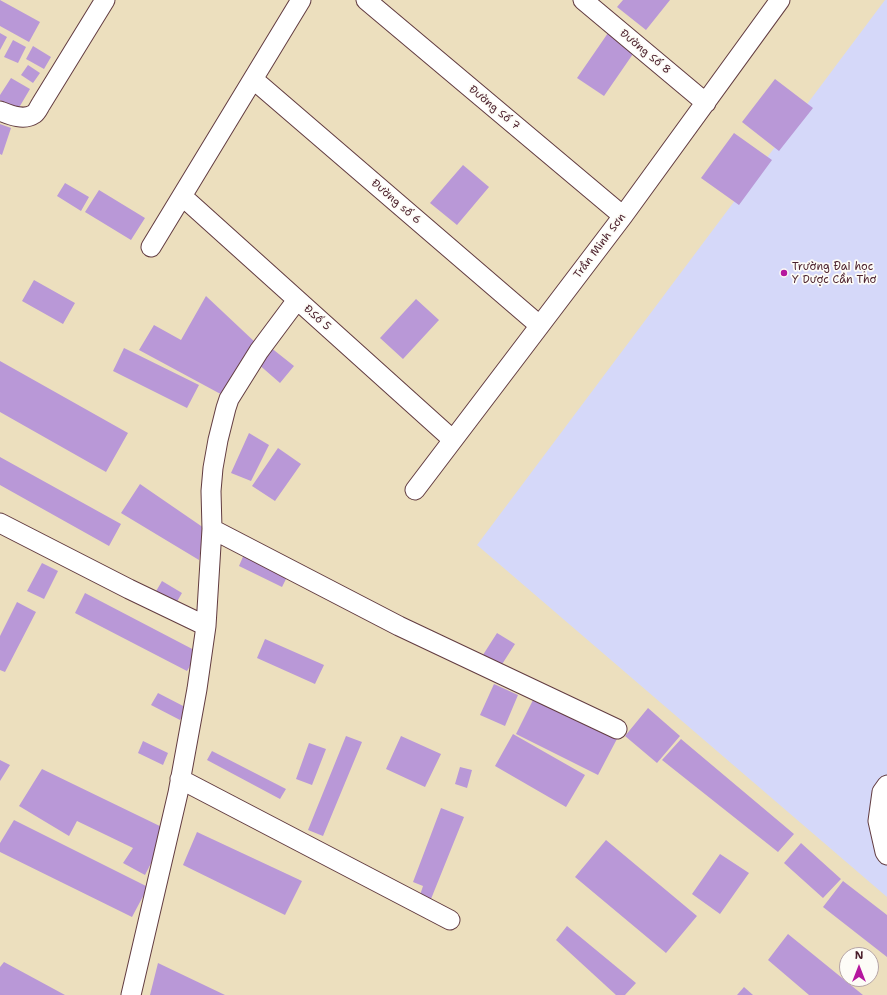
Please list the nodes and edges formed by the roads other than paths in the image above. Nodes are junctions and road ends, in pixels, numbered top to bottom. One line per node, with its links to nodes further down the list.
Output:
1 (105, 0): 8 (street)
2 (301, 0): 6 (street)
3 (366, 0): 10 (street, Đường Số 7)
4 (583, 0): 7 (street, Đường Số 8)
5 (780, 0): 7 (street, Trần Minh Sơn)
6 (253, 79): 9 (street); 13 (street, Đường số 6)
7 (706, 103): 10 (street, Trần Minh Sơn)
8 (0, 111)
9 (182, 196): 11 (street); 12 (street, Đ.Số 5)
10 (623, 216): 13 (street, Trần Minh Sơn)
11 (151, 247)
12 (297, 300): 14 (street, Đ.Số 5); 17 (street)
13 (539, 325): 14 (street, Trần Minh Sơn)
14 (453, 440): 15 (street, Trần Minh Sơn)
15 (415, 490)
16 (0, 524): 18 (street)
17 (212, 529): 18 (street); 19 (street)
18 (206, 626): 20 (street)
19 (617, 729)
20 (180, 779): 23 (street); 24 (street)
21 (887, 785): 22 (street)
22 (887, 854)
23 (450, 920)
24 (130, 995)

